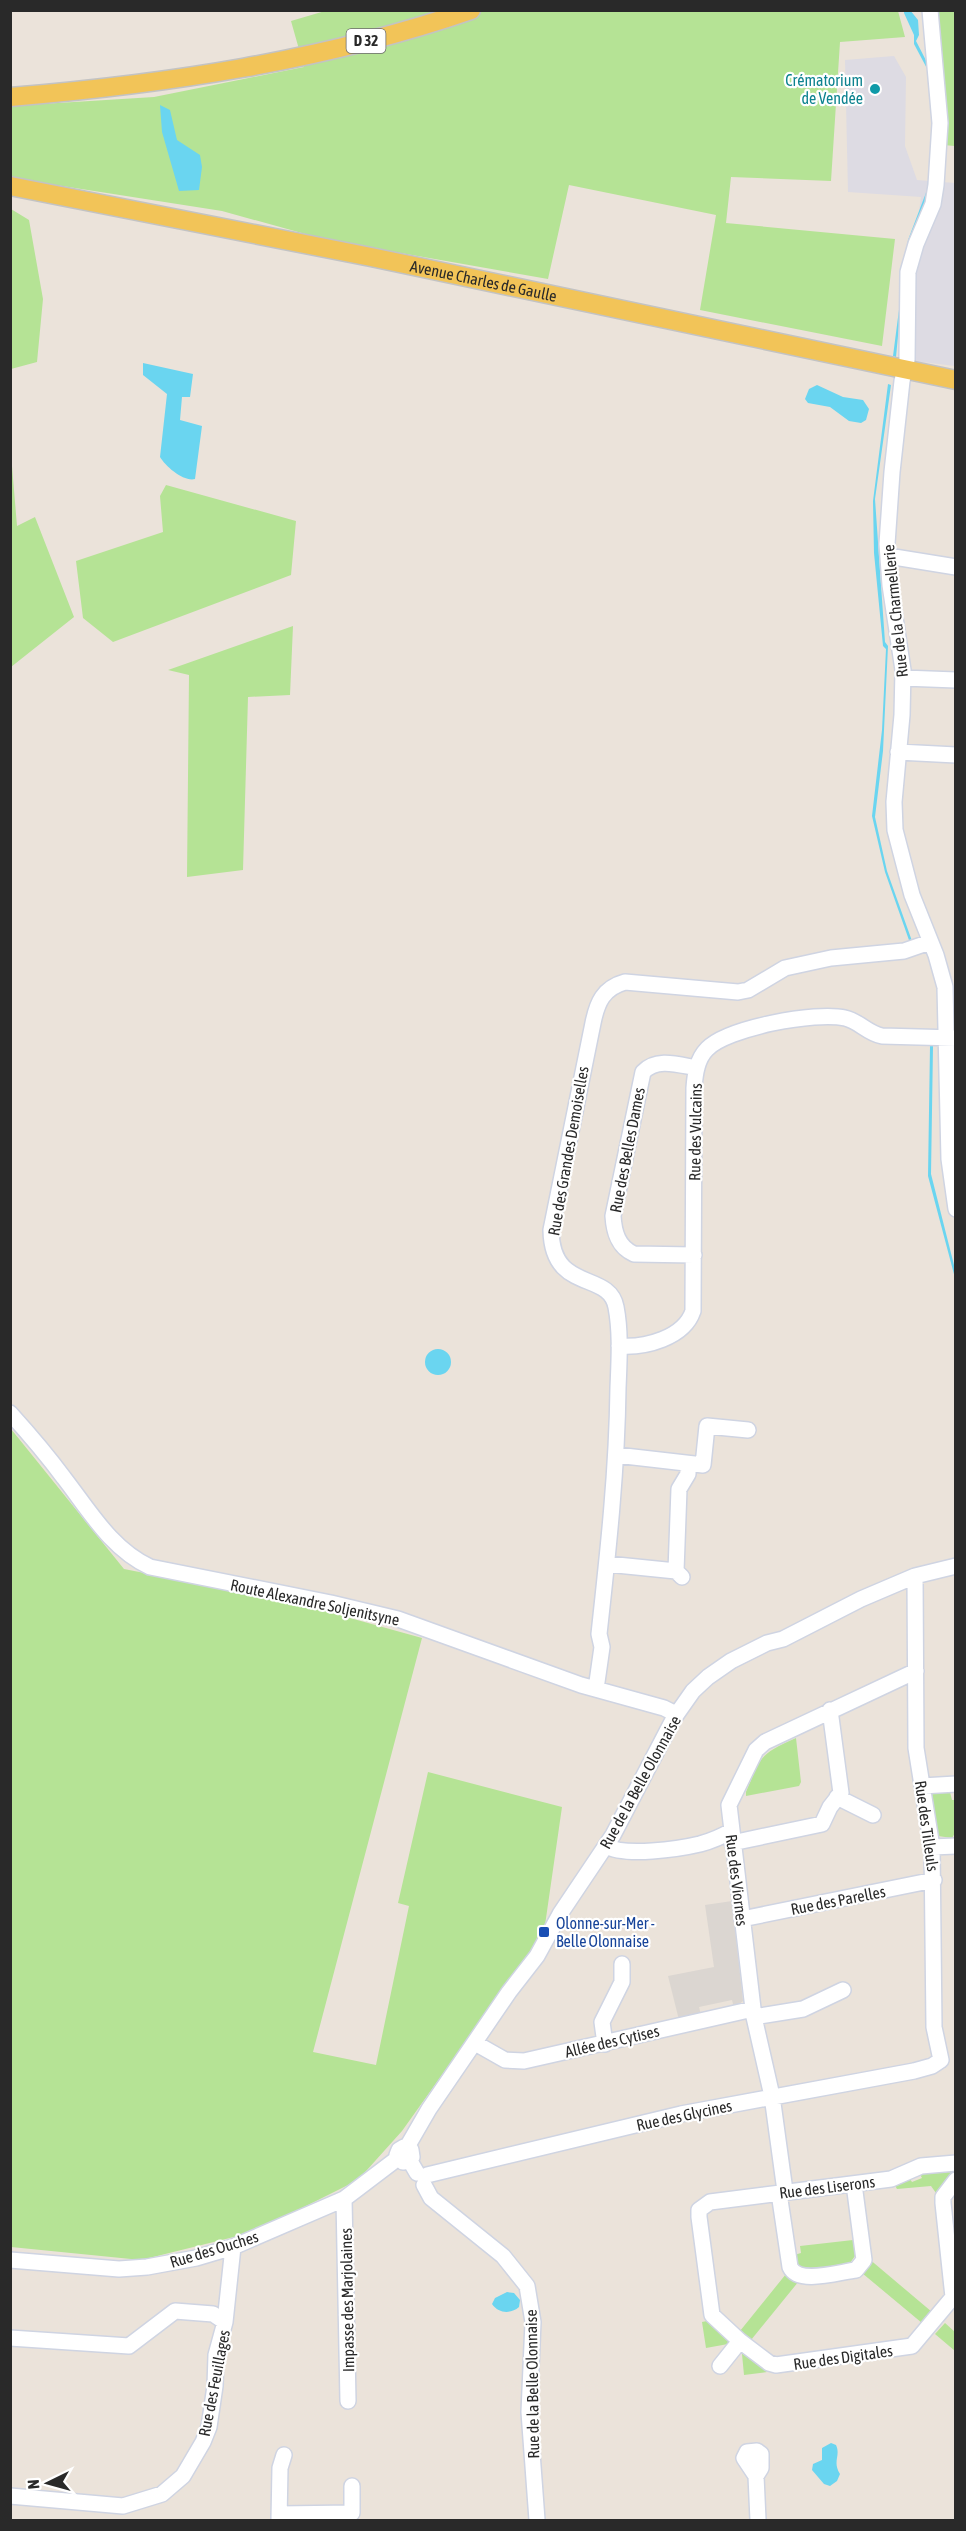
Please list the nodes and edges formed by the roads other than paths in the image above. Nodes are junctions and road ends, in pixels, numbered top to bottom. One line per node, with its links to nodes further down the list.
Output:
1 (471, 10): 3 (main road, D 32)
2 (930, 10): 5 (street, Rue de la Charmellerie)
3 (10, 97)
4 (10, 186): 5 (main road, Avenue Charles de Gaulle)
5 (904, 370): 6 (main road, Avenue Charles de Gaulle); 7 (street, Rue de la Charmellerie)
6 (956, 380)
7 (888, 556): 8 (street); 9 (street, Rue de la Charmellerie)
8 (956, 567)
9 (903, 678): 10 (street); 11 (street, Rue de la Charmellerie)
10 (956, 680)
11 (898, 752): 12 (street); 13 (street, Rue de la Charmellerie)
12 (956, 756)
13 (930, 942): 14 (street, Rue de la Charmellerie); 19 (street, Rue des Grandes Demoiselles)
14 (949, 970): 15 (street, Rue de la Charmellerie)
15 (952, 1038): 16 (street, Rue des Vulcains); 17 (street, Rue de la Charmellerie)
16 (697, 1068): 18 (street, Rue des Vulcains); 18 (street, Rue des Belles Dames)
17 (956, 1209)
18 (694, 1255): 19 (street, Rue des Vulcains)
19 (619, 1346): 22 (street, Rue des Grandes Demoiselles)
20 (10, 1413): 28 (street, Route Alexandre Soljenitsyne)
21 (748, 1430): 23 (street)
22 (616, 1455): 23 (street); 24 (street, Rue des Grandes Demoiselles)
23 (688, 1464): 24 (street)
24 (607, 1564): 28 (street, Rue des Grandes Demoiselles)
25 (956, 1566): 26 (street, Rue de la Belle Olonnaise)
26 (915, 1576): 27 (street, Rue des Tilleuls); 30 (street, Rue de la Belle Olonnaise)
27 (916, 1671): 29 (street, Rue des Viornes); 32 (street, Rue des Tilleuls)
28 (596, 1689): 30 (street, Route Alexandre Soljenitsyne)
29 (830, 1710): 33 (street); 35 (street, Rue des Viornes)
30 (676, 1714): 36 (street, Rue de la Belle Olonnaise)
31 (956, 1784): 32 (street)
32 (922, 1786): 38 (street, Rue des Tilleuls)
33 (837, 1797): 34 (street); 35 (street)
34 (873, 1815)
35 (732, 1837): 36 (street); 40 (street, Rue des Viornes)
36 (606, 1846): 44 (street, Rue de la Belle Olonnaise)
37 (956, 1846): 38 (street)
38 (932, 1847): 39 (street, Rue des Tilleuls)
39 (934, 1880): 40 (street, Rue des Parelles); 46 (street, Rue des Tilleuls)
40 (742, 1919): 43 (street, Rue des Viornes)
41 (622, 1964): 45 (street)
42 (843, 1990): 43 (street, Allée des Cytises)
43 (754, 2013): 45 (street, Allée des Cytises); 47 (street, Rue des Viornes)
44 (475, 2043): 45 (street, Allée des Cytises); 49 (street, Rue de la Belle Olonnaise)
45 (605, 2044)
46 (948, 2061): 47 (street, Rue des Glycines)
47 (772, 2096): 49 (street, Rue des Glycines); 52 (street, Rue des Viornes)
48 (956, 2163): 51 (street, Rue des Liserons)
49 (414, 2167): 53 (street, Rue des Ouches); 67 (street, Rue de la Belle Olonnaise)
50 (956, 2180): 59 (street, Rue des Digitales)
51 (854, 2184): 52 (street, Rue des Liserons); 52 (street, Rue des Viornes)
52 (782, 2192): 54 (street, Rue des Liserons)
53 (344, 2199): 55 (street, Rue des Ouches); 61 (street, Impasse des Marjolaines)
54 (699, 2210): 59 (street, Rue des Digitales)
55 (233, 2247): 56 (street, Rue des Ouches); 57 (street, Rue des Feuillages)
56 (10, 2260)
57 (225, 2322): 58 (street); 65 (street, Rue des Feuillages)
58 (10, 2338)
59 (740, 2341): 60 (street)
60 (720, 2367)
61 (348, 2401)
62 (284, 2455): 66 (street)
63 (756, 2476): 68 (street)
64 (352, 2486): 66 (street)
65 (10, 2496)
66 (279, 2517)
67 (537, 2520)
68 (758, 2520)

